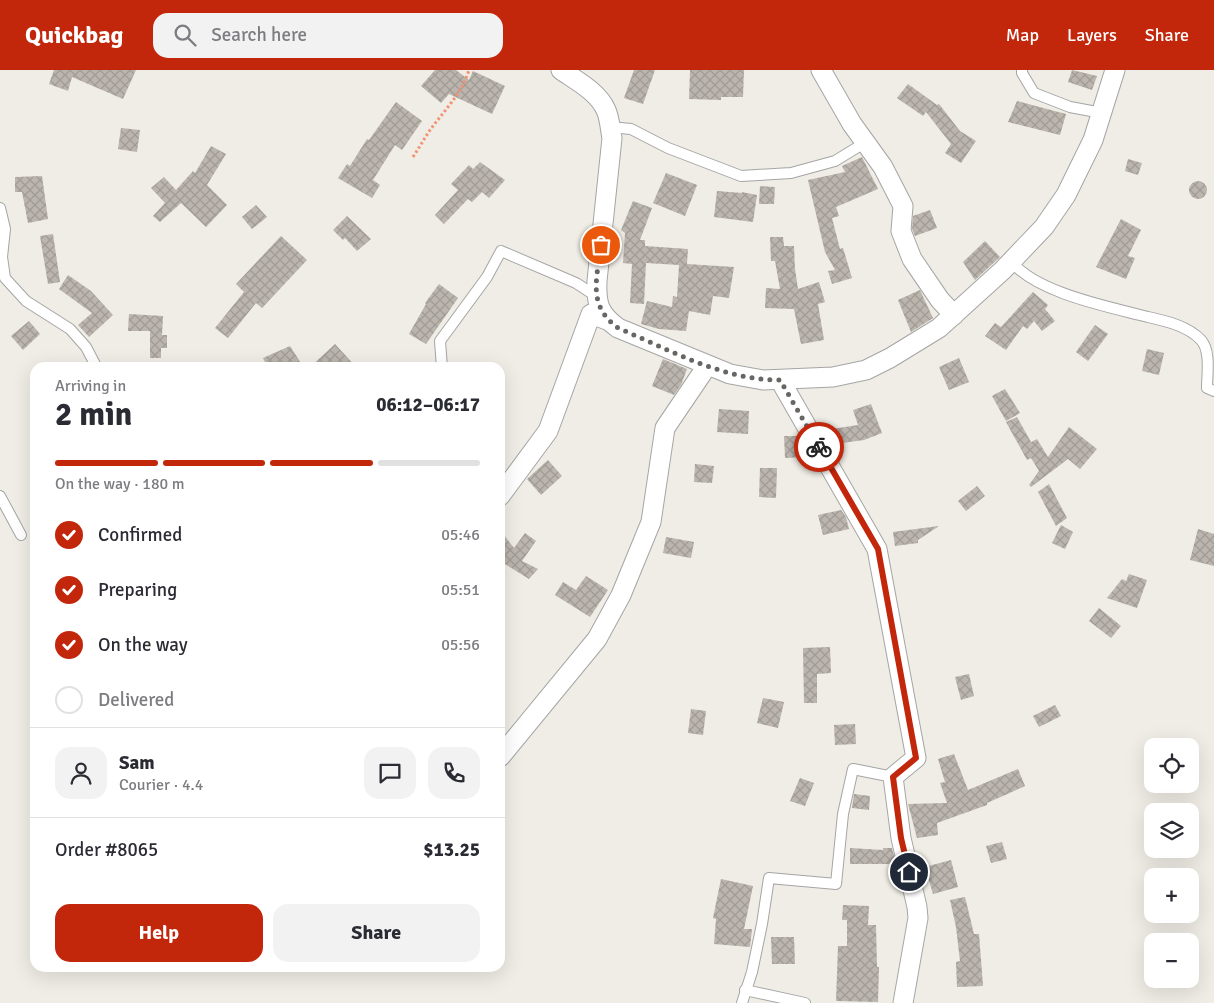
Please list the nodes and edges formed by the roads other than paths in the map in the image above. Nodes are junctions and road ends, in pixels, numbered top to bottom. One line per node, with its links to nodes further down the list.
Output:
1 (561, 70): 6 (street)
2 (821, 70): 7 (street)
3 (1022, 70): 5 (lane)
4 (1115, 70): 5 (street)
5 (1102, 113): 9 (street)
6 (610, 126): 7 (lane); 10 (street)
7 (866, 142): 11 (street)
8 (0, 208): 13 (lane)
9 (1011, 262): 11 (street); 17 (lane)
10 (596, 296): 12 (street); 14 (lane)
11 (954, 315): 16 (street)
12 (607, 320): 15 (street); 18 (street)
13 (94, 362)
14 (442, 362)
15 (707, 366): 16 (street); 21 (street)
16 (780, 380): 22 (street)
17 (1214, 391)
18 (505, 489)
19 (0, 496): 20 (lane)
20 (21, 535)
21 (505, 751)
22 (893, 777): 23 (lane); 26 (street)
23 (745, 990): 24 (lane); 25 (lane)
24 (742, 1003)
25 (805, 1003)
26 (903, 1003)

